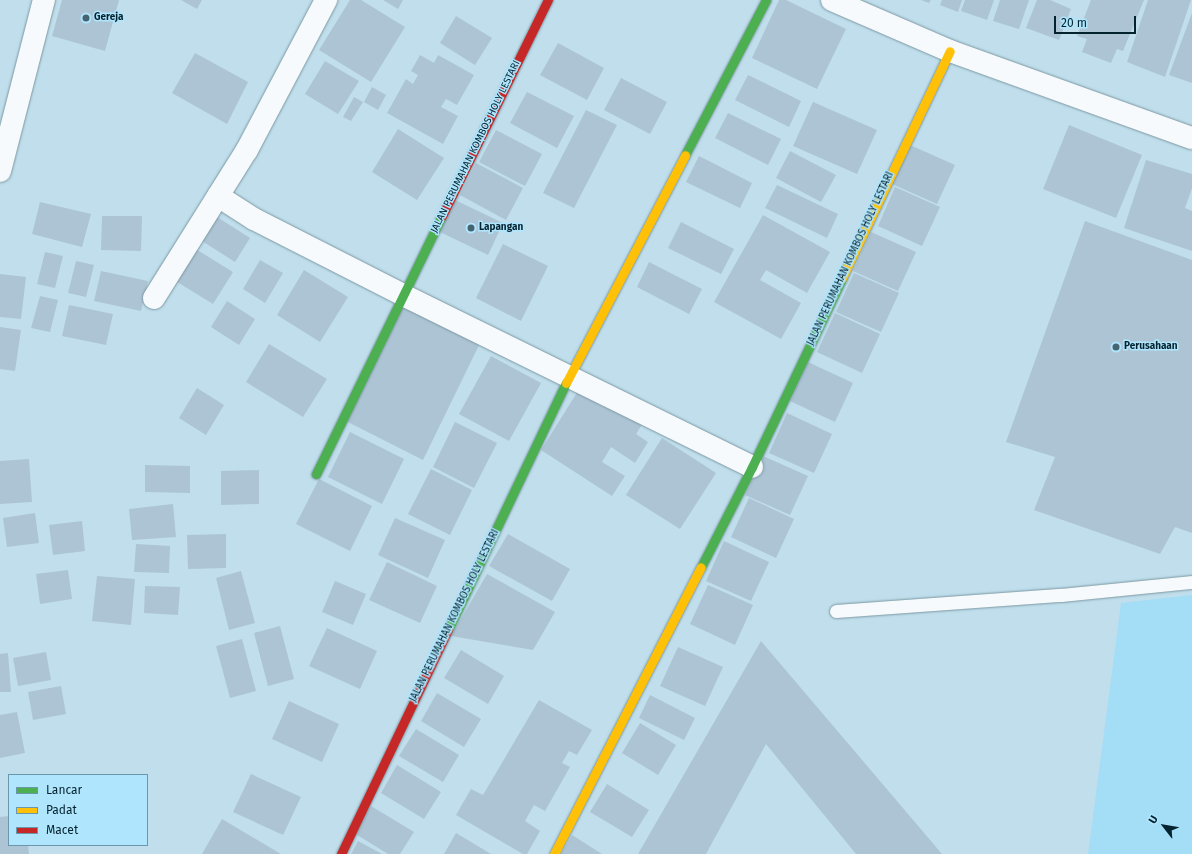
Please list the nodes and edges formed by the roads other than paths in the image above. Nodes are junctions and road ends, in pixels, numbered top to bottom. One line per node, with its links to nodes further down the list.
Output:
1 (44, 0): 8 (street)
2 (326, 0): 9 (street)
3 (548, 0): 10 (street, JALAN PERUMAHAN KOMBOS HOLY LESTARI)
4 (766, 0): 12 (street, JALAN PERUMAHAN KOMBOS HOLY LESTARI)
5 (832, 0): 6 (street)
6 (950, 51): 7 (street); 13 (street, JALAN PERUMAHAN KOMBOS HOLY LESTARI)
7 (1192, 138)
8 (0, 171)
9 (218, 196): 10 (street); 11 (street)
10 (403, 295): 12 (street); 14 (street, JALAN PERUMAHAN KOMBOS HOLY LESTARI)
11 (154, 298)
12 (569, 378): 13 (street); 17 (street, JALAN PERUMAHAN KOMBOS HOLY LESTARI)
13 (752, 467): 18 (street, JALAN PERUMAHAN KOMBOS HOLY LESTARI)
14 (316, 474)
15 (1192, 582): 16 (lane)
16 (836, 611)
17 (341, 854)
18 (554, 854)

